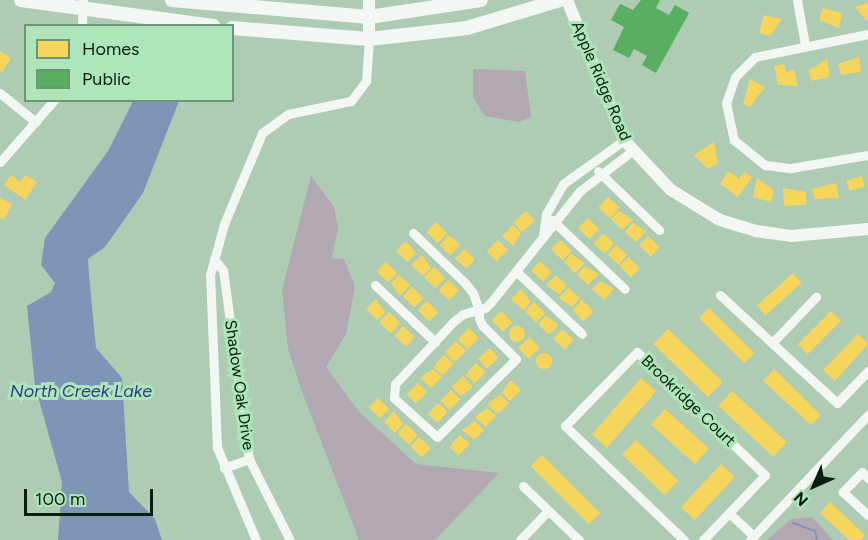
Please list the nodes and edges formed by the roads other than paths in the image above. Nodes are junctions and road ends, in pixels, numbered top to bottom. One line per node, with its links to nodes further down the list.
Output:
1 (21, 0): 8 (main road)
2 (172, 0): 9 (main road)
3 (369, 0): 9 (street)
4 (481, 0): 9 (main road)
5 (560, 0): 14 (main road)
6 (567, 0): 19 (street, Apple Ridge Road)
7 (797, 0): 15 (street)
8 (83, 5): 10 (street); 11 (main road)
9 (369, 17): 14 (street)
10 (82, 24)
11 (201, 24)
12 (234, 28): 14 (main road)
13 (868, 34): 15 (street)
14 (369, 39): 31 (street, Shadow Oak Drive)
15 (805, 45): 21 (street)
16 (0, 93): 18 (street)
17 (52, 102): 18 (street)
18 (36, 122): 22 (street)
19 (624, 140): 20 (street, Apple Ridge Road); 23 (street)
20 (632, 151): 24 (street); 27 (street, Apple Ridge Road)
21 (868, 155)
22 (0, 162)
23 (591, 163): 24 (street); 25 (street)
24 (600, 174): 26 (street); 28 (street)
25 (546, 214): 26 (street); 30 (street)
26 (555, 223): 30 (street); 34 (street)
27 (868, 229)
28 (659, 230)
29 (413, 233): 37 (street)
30 (543, 236): 32 (street)
31 (214, 259): 43 (street, Shadow Oak Drive); 44 (street, Shadow Oak Drive)
32 (516, 271): 37 (street); 38 (street)
33 (375, 285): 39 (street)
34 (625, 289)
35 (720, 295): 40 (street)
36 (816, 297): 40 (street)
37 (479, 310): 39 (street); 39 (street)
38 (582, 334)
39 (435, 342)
40 (772, 343): 41 (street)
41 (868, 371)
42 (868, 415): 50 (street)
43 (249, 459): 44 (street); 52 (street, Shadow Oak Drive)
44 (224, 468): 51 (street, Shadow Oak Drive)
45 (868, 478): 49 (street)
46 (523, 486): 47 (street)
47 (548, 511): 53 (street); 54 (street)
48 (729, 513): 50 (street); 55 (street, Brookridge Court); 56 (street, Brookridge Court)
49 (868, 515)
50 (752, 538)
51 (256, 540)
52 (290, 540)
53 (520, 540)
54 (579, 540)
55 (684, 540)
56 (703, 540)

